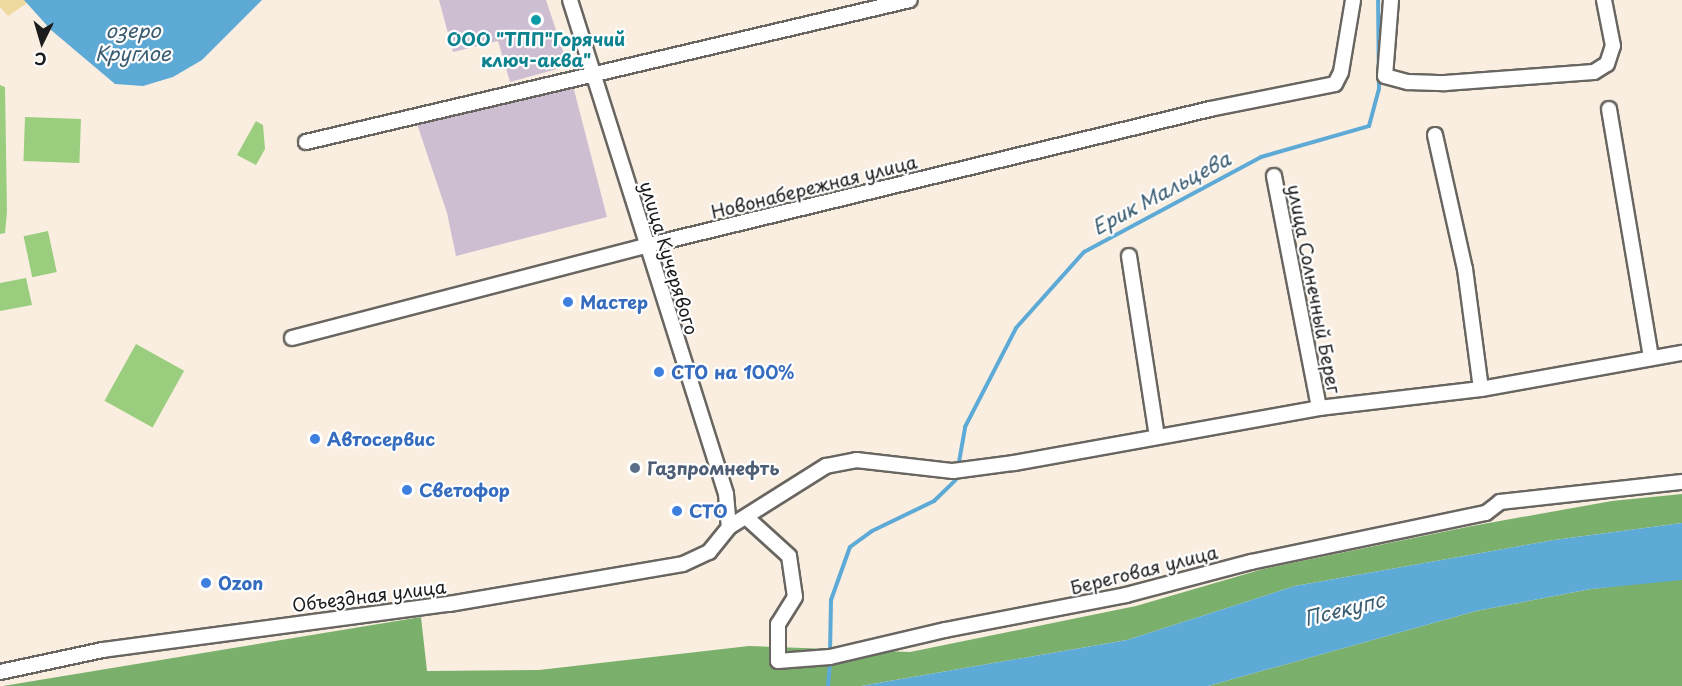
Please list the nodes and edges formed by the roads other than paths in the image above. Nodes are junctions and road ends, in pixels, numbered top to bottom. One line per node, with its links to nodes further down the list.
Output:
1 (570, 0): 6 (street, улица Кучерявого)
2 (910, 0): 6 (street)
3 (1353, 0): 11 (street, Новонабережная улица)
4 (1391, 0): 5 (street)
5 (1604, 0)
6 (596, 74): 9 (street); 11 (street, улица Кучерявого)
7 (1609, 109): 15 (street)
8 (1435, 135): 16 (street)
9 (306, 142)
10 (1274, 176): 17 (street, улица Солнечный Берег)
11 (645, 246): 13 (street, Новонабережная улица); 21 (street, улица Кучерявого)
12 (1129, 256): 18 (street)
13 (292, 339)
14 (1682, 353): 15 (street, улица Солнечный Берег)
15 (1652, 357): 16 (street, улица Солнечный Берег)
16 (1481, 389): 17 (street, улица Солнечный Берег)
17 (1319, 408): 18 (street, улица Солнечный Берег)
18 (1157, 436): 20 (street, улица Солнечный Берег)
19 (1682, 482): 20 (street, Береговая улица)
20 (746, 517): 21 (street, улица Солнечный Берег)
21 (729, 527): 22 (street, Объездная улица)
22 (0, 672)

